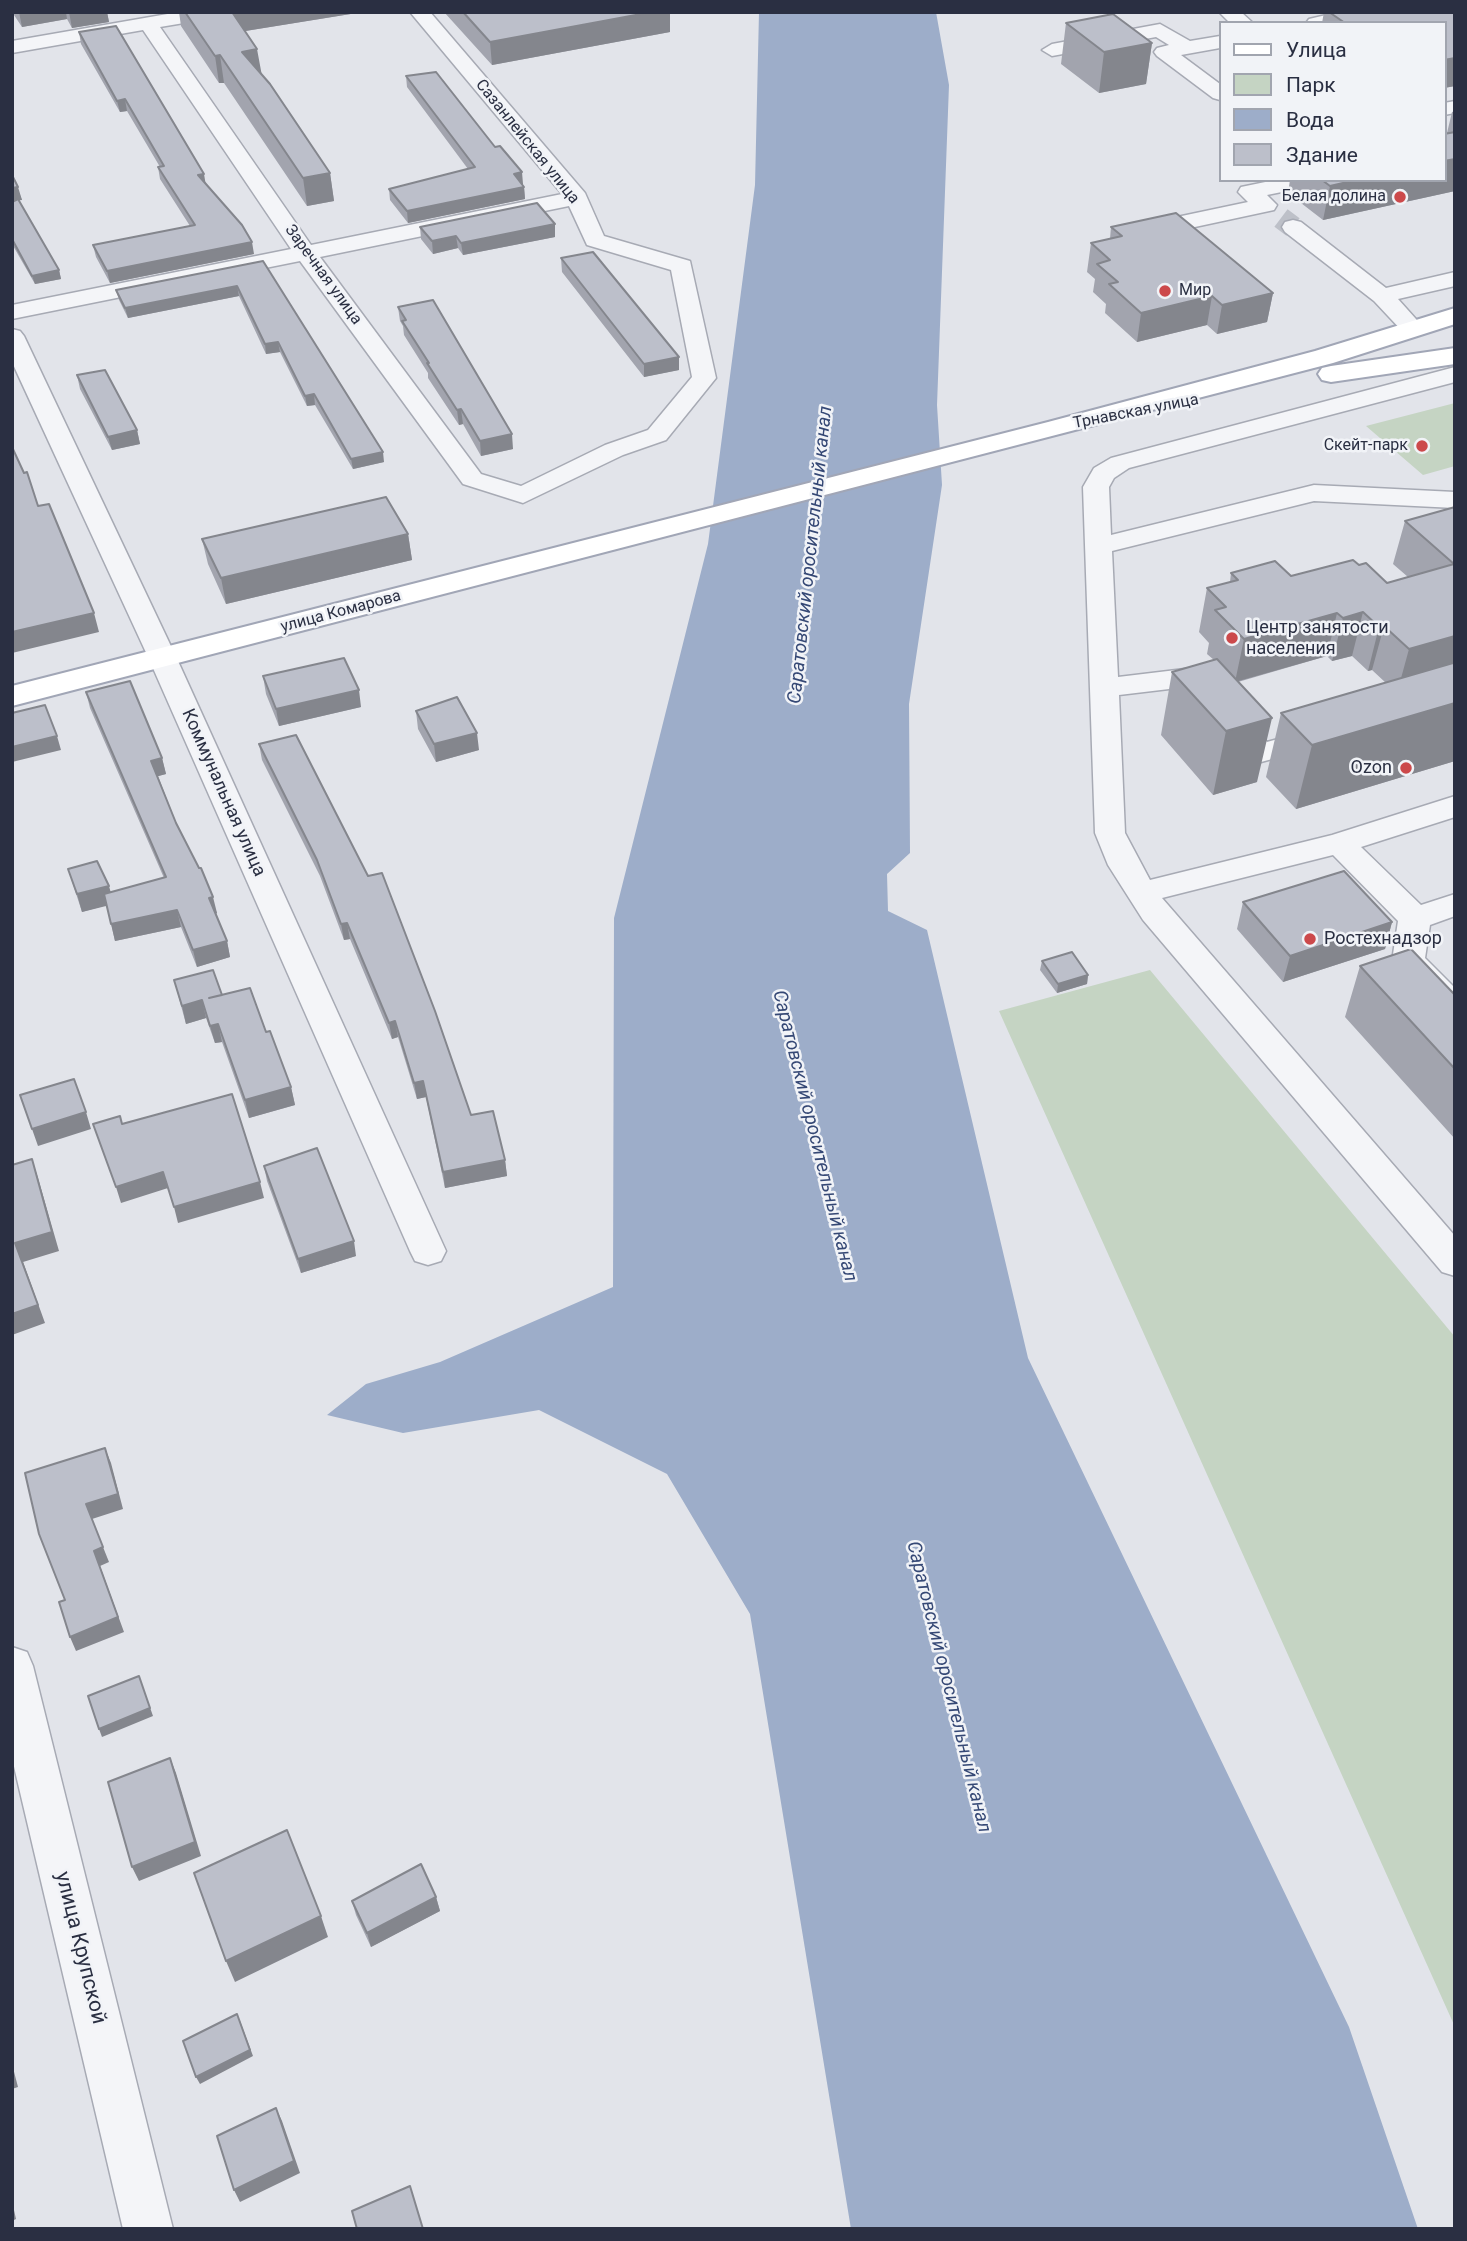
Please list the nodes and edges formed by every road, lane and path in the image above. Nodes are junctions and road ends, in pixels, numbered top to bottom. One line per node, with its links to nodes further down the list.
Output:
1 (214, 12): 5 (street)
2 (419, 12): 12 (street, Сазанлейская улица)
3 (1368, 12): 4 (street)
4 (1325, 21)
5 (148, 24): 7 (street); 15 (street, Заречная улица)
6 (1218, 42): 8 (street)
7 (12, 47)
8 (1186, 48): 9 (street); 10 (street)
9 (1052, 50)
10 (1218, 92)
11 (1298, 182): 13 (street)
12 (577, 198): 15 (street); 27 (street, Сазанлейская улица)
13 (1280, 216): 14 (street); 17 (street)
14 (1128, 234)
15 (305, 252): 18 (street); 27 (street, Заречная улица)
16 (1455, 279): 17 (street)
17 (1382, 296): 20 (street)
18 (12, 312)
19 (1449, 326): 20 (main road, Трнавская улица)
20 (1412, 328): 26 (main road, Трнавская улица)
21 (12, 337): 30 (street, Коммунальная улица)
22 (1455, 356): 23 (main road, Трнавская улица)
23 (1339, 373): 25 (street); 26 (main road, Трнавская улица)
24 (1455, 374): 25 (street)
25 (1370, 399): 29 (street)
26 (1058, 428): 30 (main road, улица Комарова)
27 (523, 495)
28 (1455, 500): 29 (street)
29 (1097, 547): 31 (street)
30 (163, 659): 32 (main road, улица Комарова); 40 (street, Коммунальная улица)
31 (1103, 688): 33 (street); 36 (street)
32 (12, 696)
33 (1341, 730)
34 (1455, 806): 35 (street)
35 (1339, 843): 36 (street); 38 (street)
36 (1141, 893): 41 (street)
37 (1455, 905): 38 (street)
38 (1415, 918): 39 (street)
39 (1455, 1008)
40 (428, 1251)
41 (1455, 1262)
42 (12, 1666): 43 (street, улица Крупской)
43 (148, 2229)

